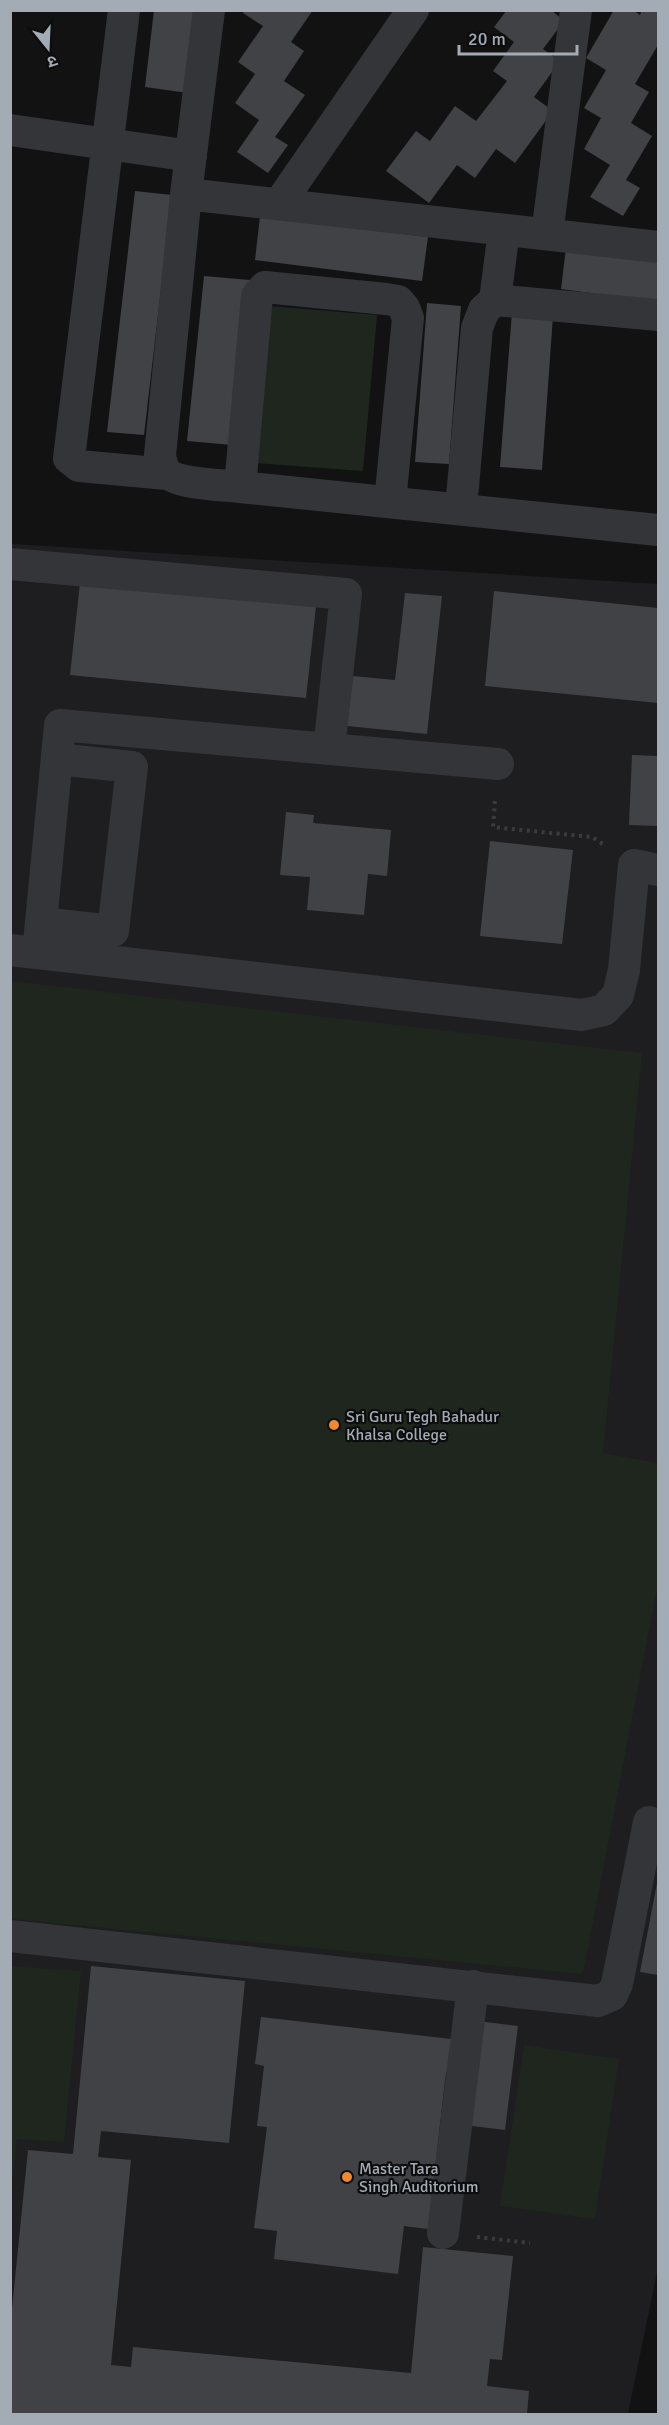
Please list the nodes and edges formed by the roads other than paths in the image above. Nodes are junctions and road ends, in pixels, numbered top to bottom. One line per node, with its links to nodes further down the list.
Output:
1 (124, 10): 6 (street)
2 (209, 10): 7 (street)
3 (413, 10): 9 (street)
4 (576, 10): 11 (street)
5 (10, 130): 6 (street)
6 (108, 143): 7 (street); 15 (street)
7 (191, 156): 8 (street)
8 (186, 194): 9 (street); 15 (street)
9 (279, 204): 10 (street)
10 (504, 230): 11 (street); 13 (street)
11 (547, 234): 12 (street)
12 (654, 239)
13 (495, 300): 14 (street); 18 (street)
14 (658, 315)
15 (167, 474): 16 (street)
16 (240, 487): 17 (street); 17 (street)
17 (390, 502): 18 (street)
18 (461, 509): 19 (street)
19 (658, 530)
20 (10, 564): 21 (street)
21 (329, 749): 22 (street); 23 (street)
22 (57, 759): 25 (street); 25 (street)
23 (498, 764)
24 (646, 868): 25 (street)
25 (30, 942)
26 (649, 1822): 28 (street)
27 (10, 1935): 28 (street)
28 (473, 1986): 29 (street)
29 (444, 2233)

